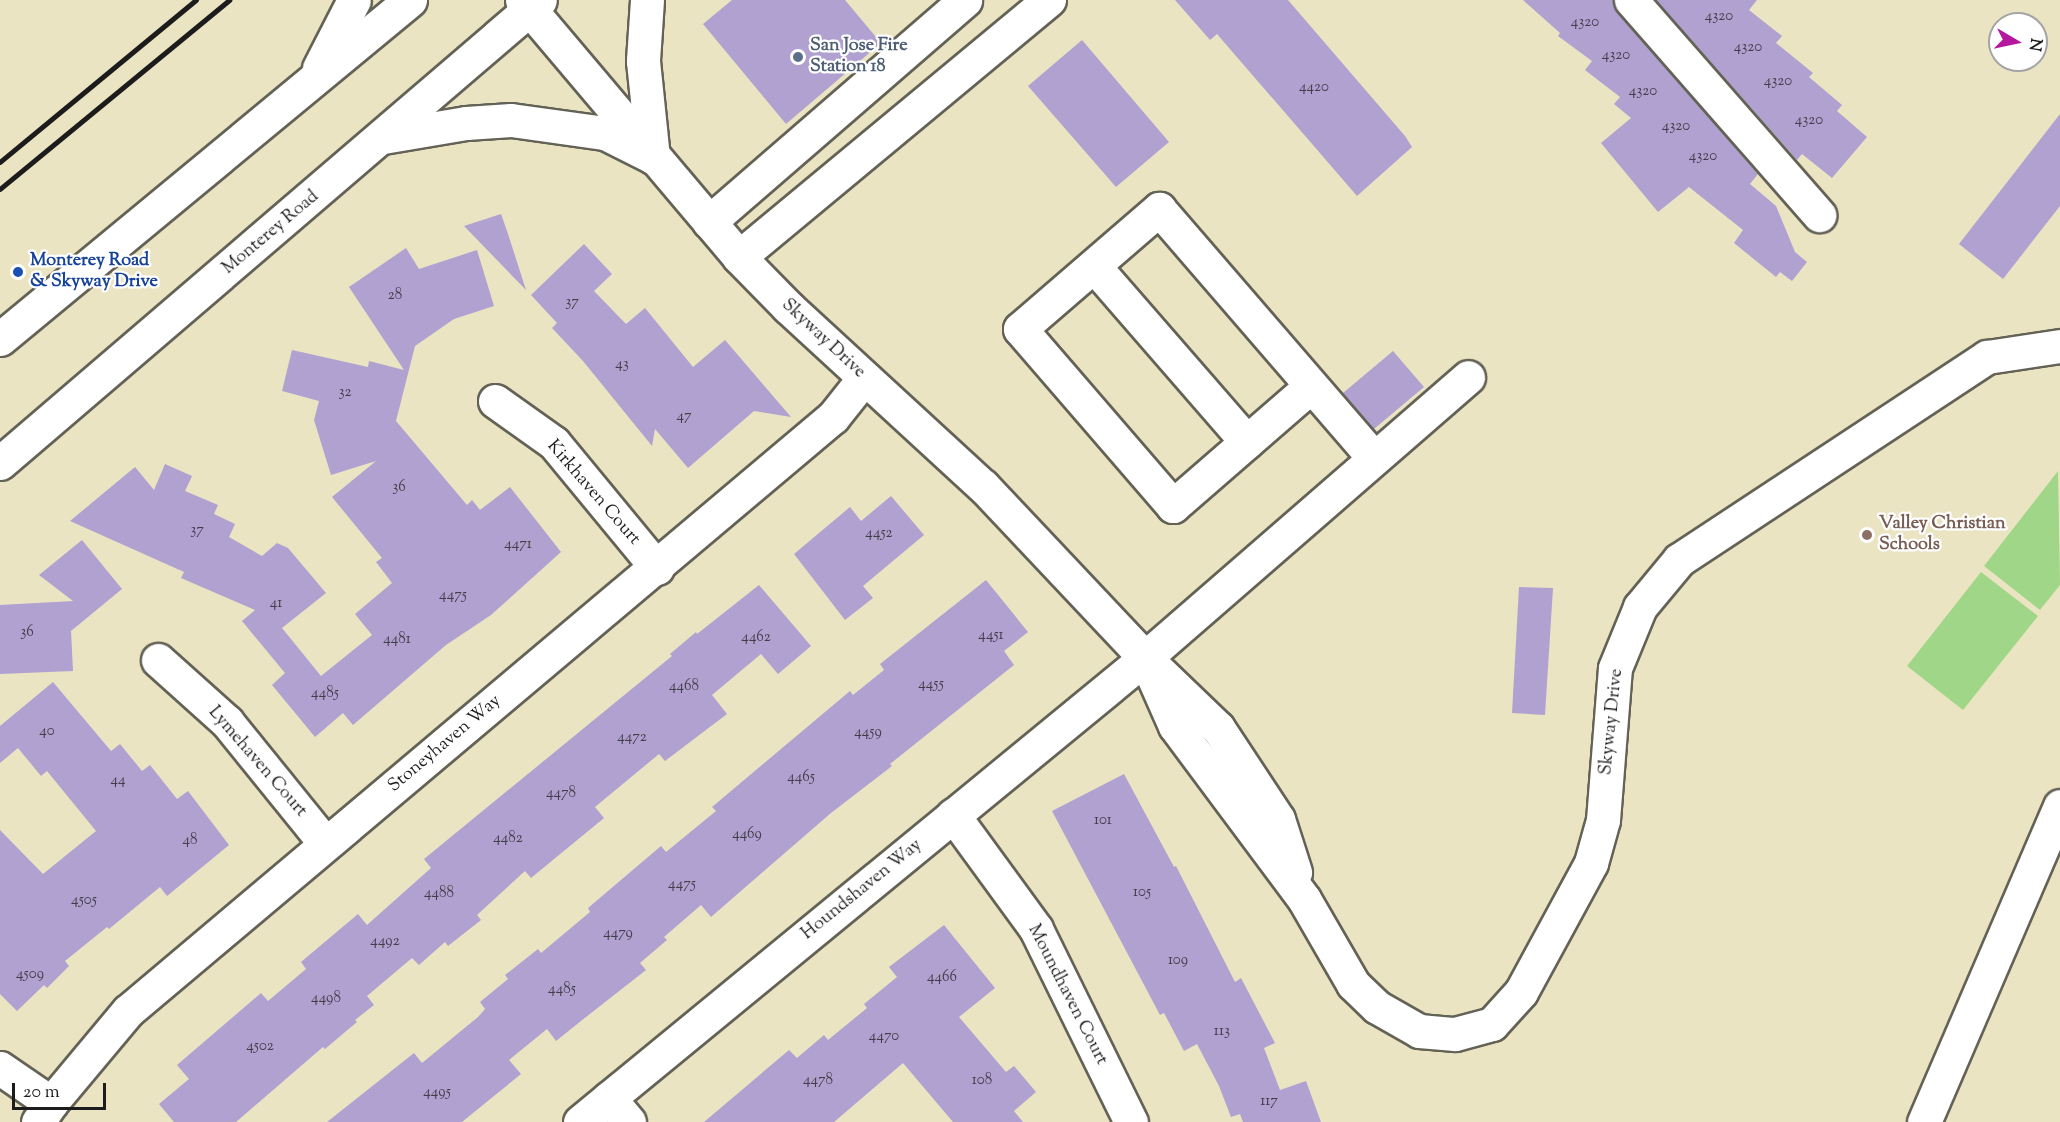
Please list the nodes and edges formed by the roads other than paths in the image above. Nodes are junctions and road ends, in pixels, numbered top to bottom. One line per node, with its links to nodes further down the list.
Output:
1 (354, 0): 8 (street)
2 (410, 0): 8 (street)
3 (647, 0): 10 (street)
4 (965, 0): 12 (street)
5 (1049, 0): 13 (street)
6 (1631, 0): 11 (street)
7 (530, 3): 9 (street, Monterey Road); 10 (street, Skyway Drive)
8 (314, 79): 15 (street)
9 (383, 137): 10 (street); 23 (street, Monterey Road)
10 (653, 157): 12 (street, Skyway Drive)
11 (1819, 215)
12 (709, 222): 13 (street, Skyway Drive)
13 (739, 257): 18 (street, Skyway Drive)
14 (1094, 266): 19 (street); 21 (street); 21 (street)
15 (0, 339)
16 (2060, 346): 25 (street, Skyway Drive)
17 (1468, 377): 22 (street, Houndshaven Way)
18 (864, 378): 24 (street, Stoneyhaven Way); 25 (street, Skyway Drive)
19 (1311, 386): 21 (street); 22 (street)
20 (495, 401): 24 (street, Kirkhaven Court)
21 (1246, 442)
22 (1374, 458): 25 (street, Houndshaven Way)
23 (0, 463)
24 (657, 568): 29 (street, Stoneyhaven Way)
25 (1145, 658): 28 (street, Houndshaven Way)
26 (158, 660): 29 (street, Lymehaven Court)
27 (2060, 806): 35 (street)
28 (953, 815): 31 (street, Houndshaven Way); 34 (street, Moundhaven Court)
29 (325, 843): 32 (street, Stoneyhaven Way)
30 (0, 1068): 32 (street)
31 (619, 1110): 33 (street, Houndshaven Way)
32 (44, 1113)
33 (580, 1122)
34 (1131, 1122)
35 (1924, 1122)

